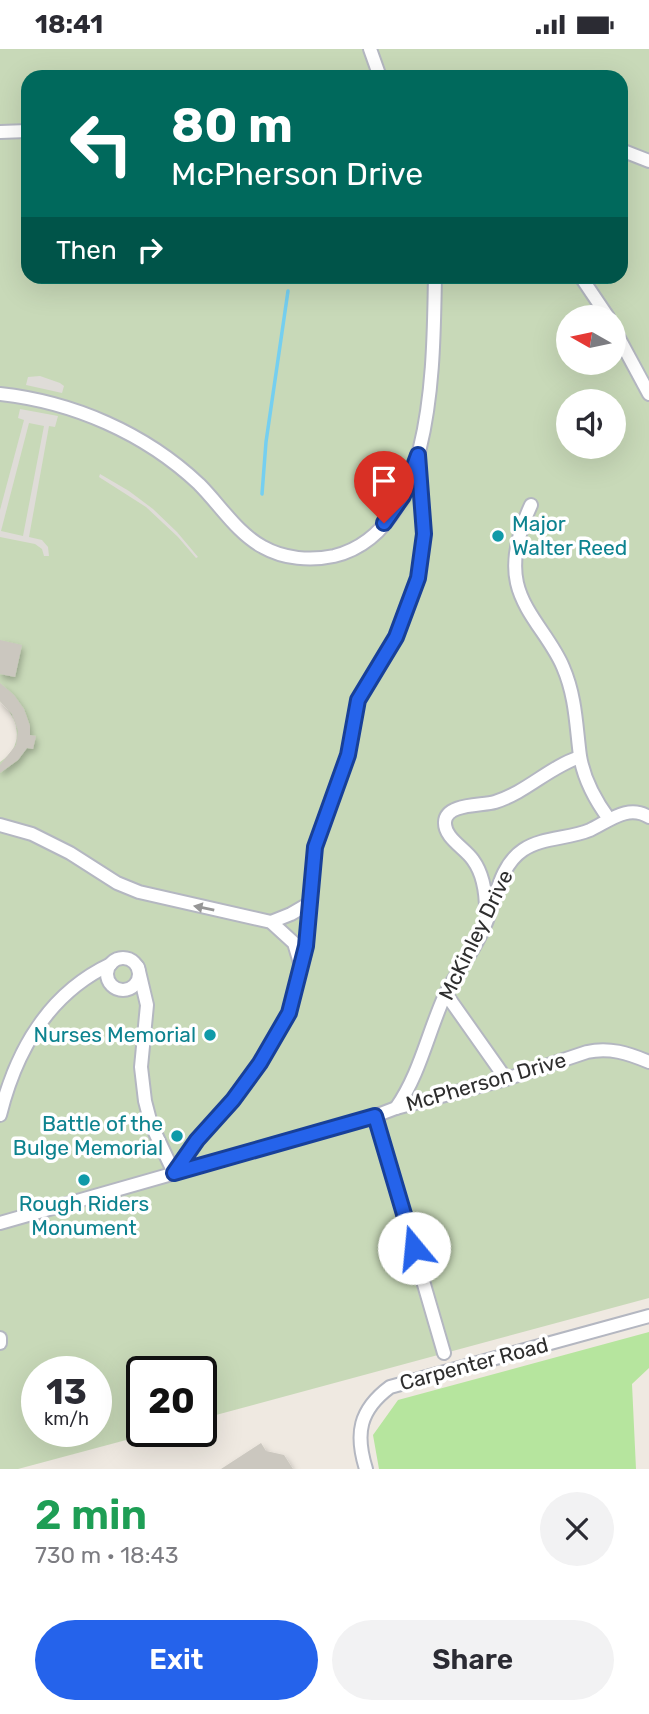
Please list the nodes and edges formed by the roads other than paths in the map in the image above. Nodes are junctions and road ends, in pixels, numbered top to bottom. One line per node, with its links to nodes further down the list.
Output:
1 (370, 49): 2 (street)
2 (378, 70)
3 (21, 131): 4 (street)
4 (0, 132)
5 (628, 153): 6 (street)
6 (649, 161)
7 (435, 284): 13 (street)
8 (586, 284): 9 (street)
9 (600, 305)
10 (626, 351): 12 (street)
11 (0, 394): 13 (street)
12 (649, 394)
13 (418, 455): 19 (street)
14 (531, 505): 15 (street)
15 (580, 757): 17 (street); 21 (street)
16 (649, 817): 17 (street, McKinley Drive)
17 (609, 819): 21 (street, McKinley Drive)
18 (0, 825): 20 (street, one-way to 18)
19 (310, 903): 20 (street); 24 (street)
20 (271, 922): 24 (street)
21 (485, 926): 25 (street, McKinley Drive)
22 (111, 964): 23 (street); 23 (street); 29 (street)
23 (138, 967): 31 (street)
24 (300, 970): 31 (street)
25 (446, 994): 27 (street); 28 (street, McKinley Drive)
26 (649, 1062): 27 (street, McPherson Drive)
27 (506, 1079): 28 (street, McPherson Drive)
28 (396, 1108): 30 (street, McPherson Drive)
29 (0, 1115)
30 (375, 1116): 31 (street, McPherson Drive); 34 (street)
31 (174, 1173): 32 (street, McPherson Drive)
32 (0, 1223)
33 (649, 1316): 35 (street, Carpenter Road)
34 (444, 1353)
35 (366, 1469)

